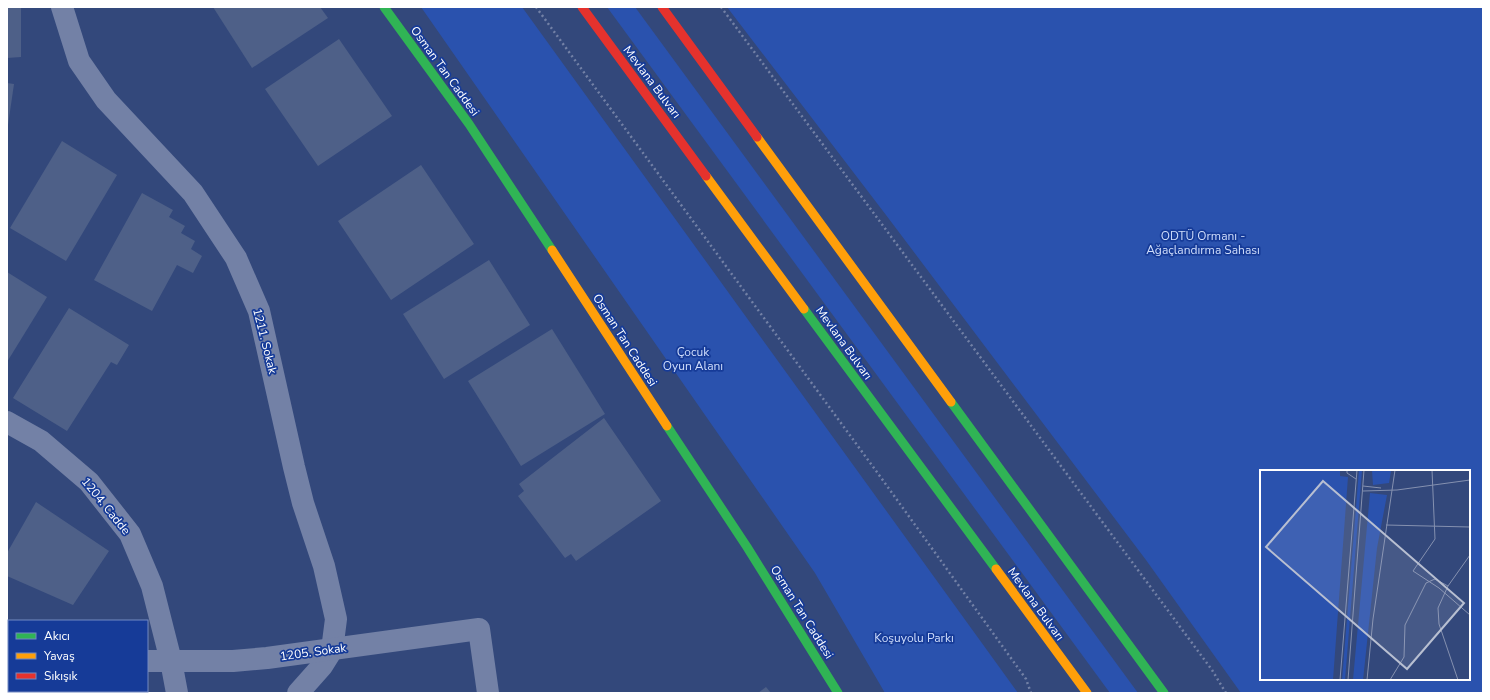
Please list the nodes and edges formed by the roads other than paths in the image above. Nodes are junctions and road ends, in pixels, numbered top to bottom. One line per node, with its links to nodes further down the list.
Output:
1 (62, 7): 6 (street, 1211. Sokak)
2 (384, 7): 12 (main road, Osman Tan Caddesi)
3 (582, 7): 13 (main road, Mevlana Bulvarı)
4 (662, 7): 14 (main road)
5 (7, 422): 8 (street, 1204. Cadde)
6 (332, 650): 8 (street, 1205. Sokak); 10 (street, 1211. Sokak); 11 (street, 1205. Sokak)
7 (148, 661): 8 (street, 1205. Sokak)
8 (171, 661): 9 (street, 1204. Cadde)
9 (177, 693)
10 (298, 693)
11 (488, 693)
12 (838, 693)
13 (1087, 693)
14 (1164, 693)

